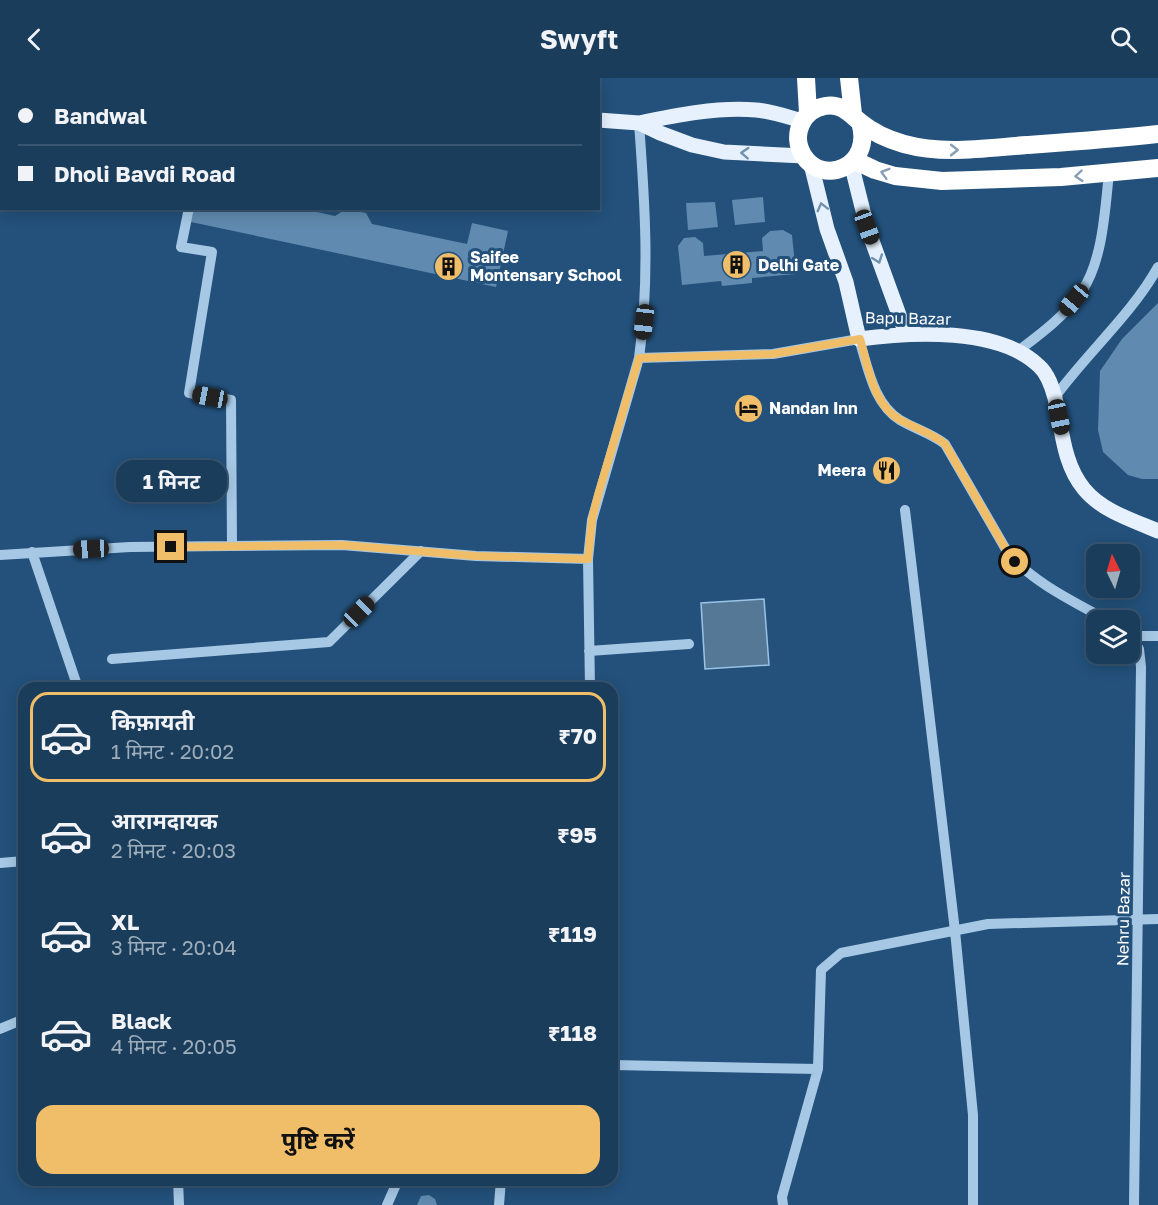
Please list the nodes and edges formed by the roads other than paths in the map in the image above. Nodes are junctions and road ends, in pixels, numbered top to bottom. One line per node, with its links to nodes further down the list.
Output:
1 (806, 78): 3 (highway)
2 (849, 78): 4 (highway)
3 (805, 117): 4 (highway); 6 (main road); 8 (highway)
4 (856, 118): 7 (highway, one-way to 7); 9 (highway)
5 (600, 120): 6 (main road)
6 (639, 123): 8 (main road, one-way to 6); 17 (street)
7 (1158, 134)
8 (807, 160): 9 (highway); 15 (main road, Bapu Bazar, one-way to 8)
9 (852, 162): 11 (highway, one-way to 9); 14 (main road, one-way to 14)
10 (1158, 168): 11 (highway)
11 (1109, 173): 16 (street)
12 (189, 210): 21 (street)
13 (1158, 267): 18 (street)
14 (906, 334): 15 (main road, Bapu Bazar); 16 (main road, Bapu Bazar)
15 (860, 339): 17 (street); 26 (street)
16 (1018, 351): 18 (main road, Bapu Bazar)
17 (639, 358): 25 (street)
18 (1055, 397): 20 (main road, Bapu Bazar)
19 (905, 510): 39 (street)
20 (1158, 531)
21 (232, 546): 22 (street); 23 (street)
22 (421, 551): 25 (street); 31 (street)
23 (32, 552): 24 (street); 33 (street)
24 (0, 555)
25 (588, 559): 30 (street)
26 (1090, 610)
27 (1140, 636): 28 (street)
28 (1158, 636)
29 (689, 644): 30 (street)
30 (589, 651): 34 (street)
31 (112, 659)
32 (1140, 661): 37 (street, Nehru Bazar)
33 (76, 682)
34 (591, 682)
35 (18, 862): 36 (street)
36 (0, 863)
37 (1138, 919): 38 (street); 39 (street); 52 (street, Nehru Bazar)
38 (1158, 919)
39 (955, 931): 43 (street); 51 (street)
40 (18, 1022): 41 (street)
41 (0, 1029)
42 (618, 1065): 43 (street)
43 (818, 1069): 50 (street)
44 (178, 1186): 47 (street)
45 (395, 1186): 48 (street)
46 (501, 1186): 49 (street)
47 (179, 1205)
48 (387, 1205)
49 (499, 1205)
50 (783, 1205)
51 (973, 1205)
52 (1134, 1205)

